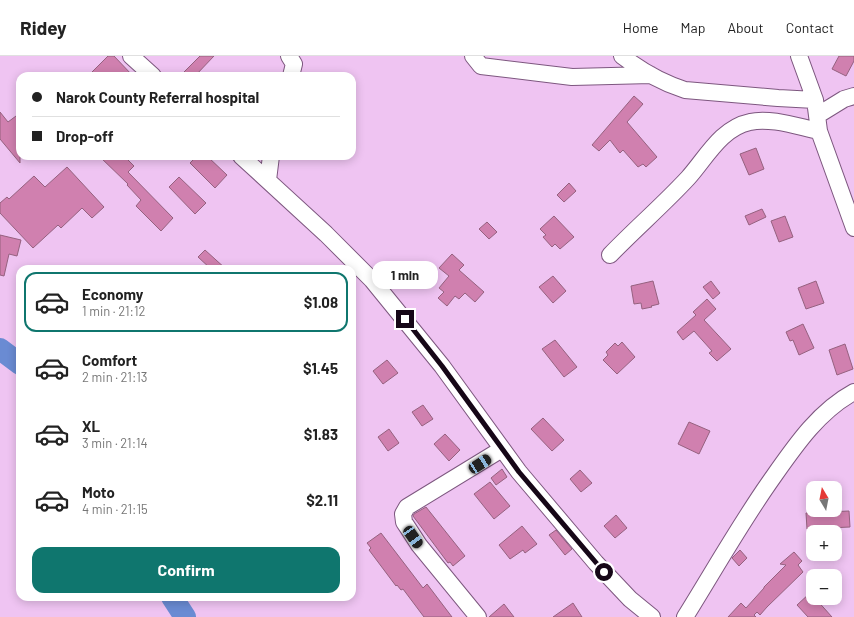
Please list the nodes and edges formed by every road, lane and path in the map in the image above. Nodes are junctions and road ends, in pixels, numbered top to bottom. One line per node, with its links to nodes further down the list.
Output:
1 (131, 56): 6 (street)
2 (289, 56): 7 (street)
3 (473, 56): 8 (street)
4 (622, 56): 8 (street)
5 (799, 56): 10 (street)
6 (149, 72)
7 (292, 72)
8 (652, 75): 10 (street)
9 (854, 96): 10 (street)
10 (816, 107): 11 (street)
11 (819, 131): 15 (street); 16 (street)
12 (246, 160): 14 (street)
13 (270, 160): 14 (street)
14 (268, 180): 18 (street)
15 (854, 228)
16 (610, 255)
17 (854, 392): 21 (street)
18 (502, 449): 19 (street); 20 (street)
19 (478, 617)
20 (652, 617)
21 (685, 617)

